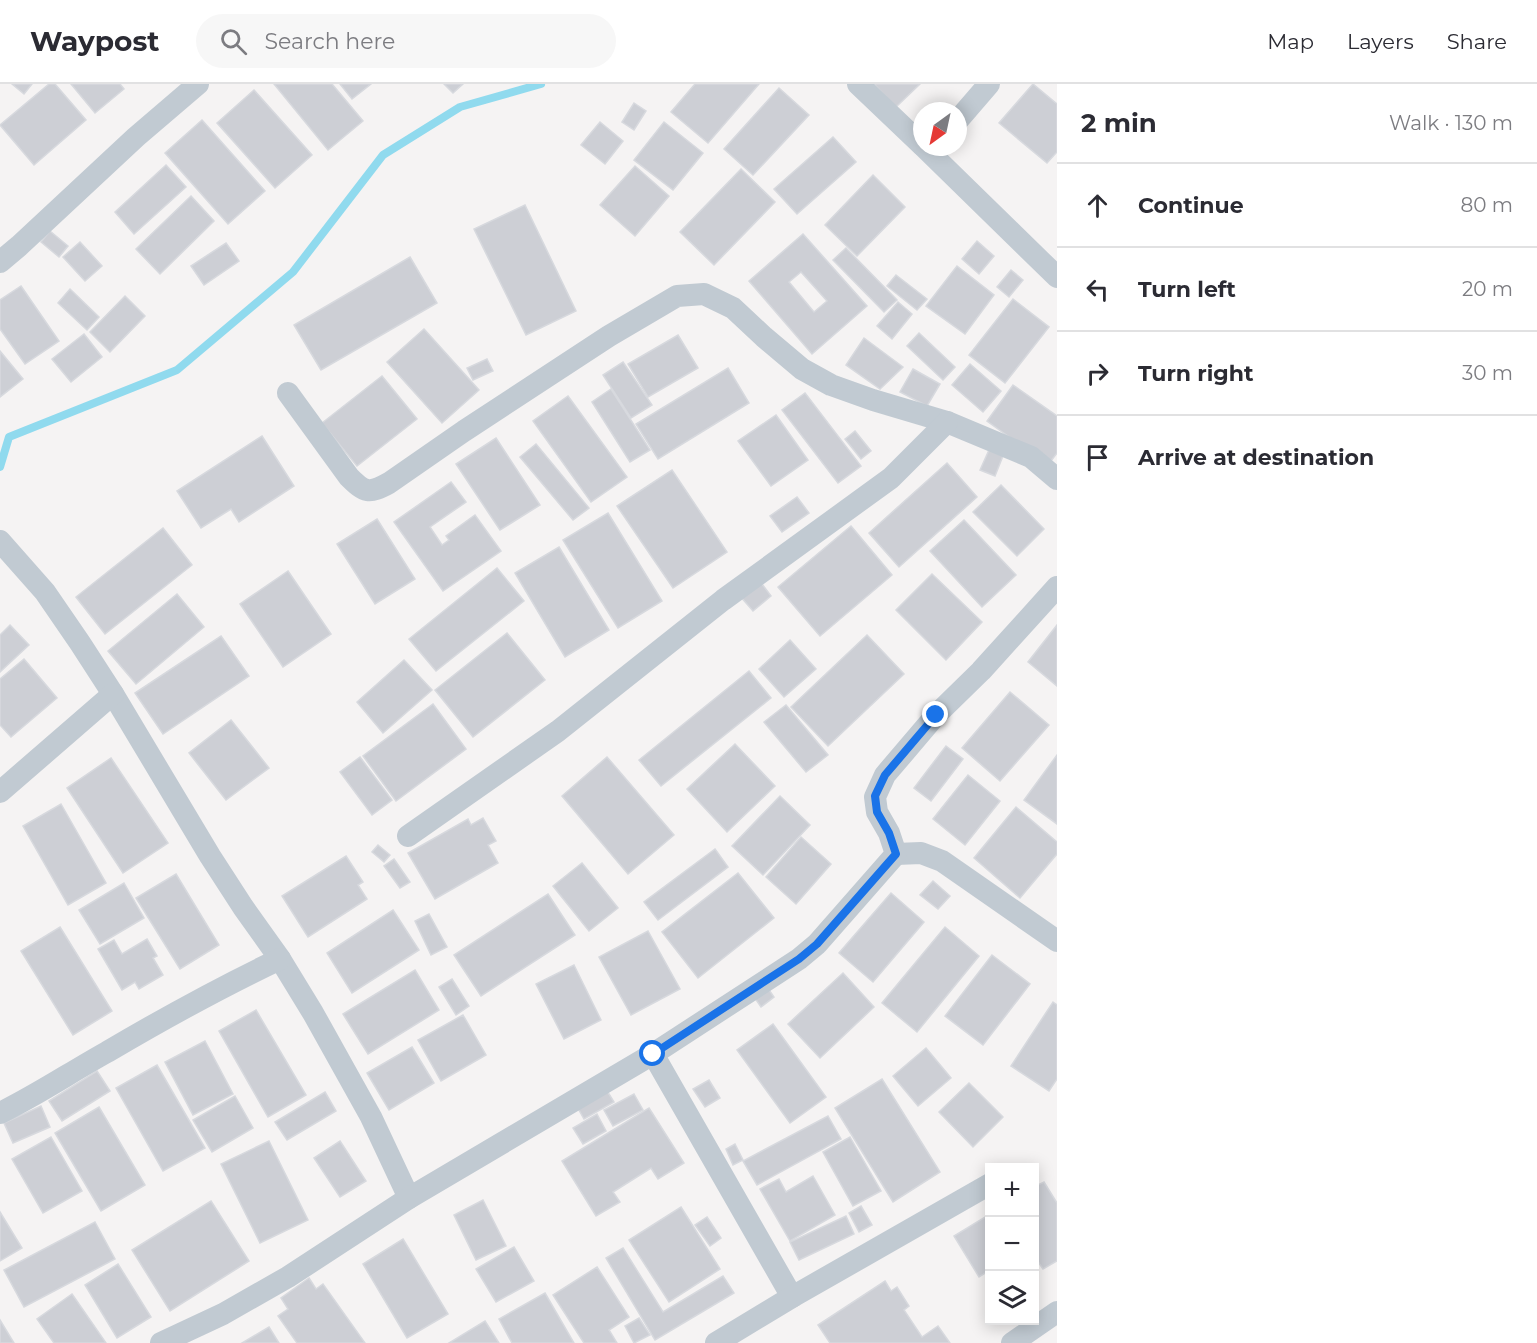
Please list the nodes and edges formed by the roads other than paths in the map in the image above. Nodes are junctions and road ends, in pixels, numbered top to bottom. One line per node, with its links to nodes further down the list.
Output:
1 (198, 84): 7 (street)
2 (858, 84): 5 (street)
3 (989, 84): 4 (street)
4 (967, 110)
5 (913, 134)
6 (936, 156): 8 (street)
7 (0, 262)
8 (1057, 277)
9 (288, 393): 10 (street)
10 (947, 422): 11 (street); 16 (street)
11 (1057, 478)
12 (0, 541): 14 (street)
13 (1057, 587): 17 (street)
14 (113, 694): 15 (street); 19 (street)
15 (0, 792)
16 (408, 836)
17 (896, 854): 18 (street); 20 (street)
18 (1057, 940)
19 (280, 958): 21 (street); 23 (street)
20 (653, 1054): 23 (street); 24 (street)
21 (0, 1113)
22 (985, 1187): 24 (street)
23 (409, 1198): 26 (street)
24 (792, 1297): 27 (street)
25 (1057, 1312): 28 (street)
26 (161, 1343)
27 (716, 1343)
28 (1012, 1343)

